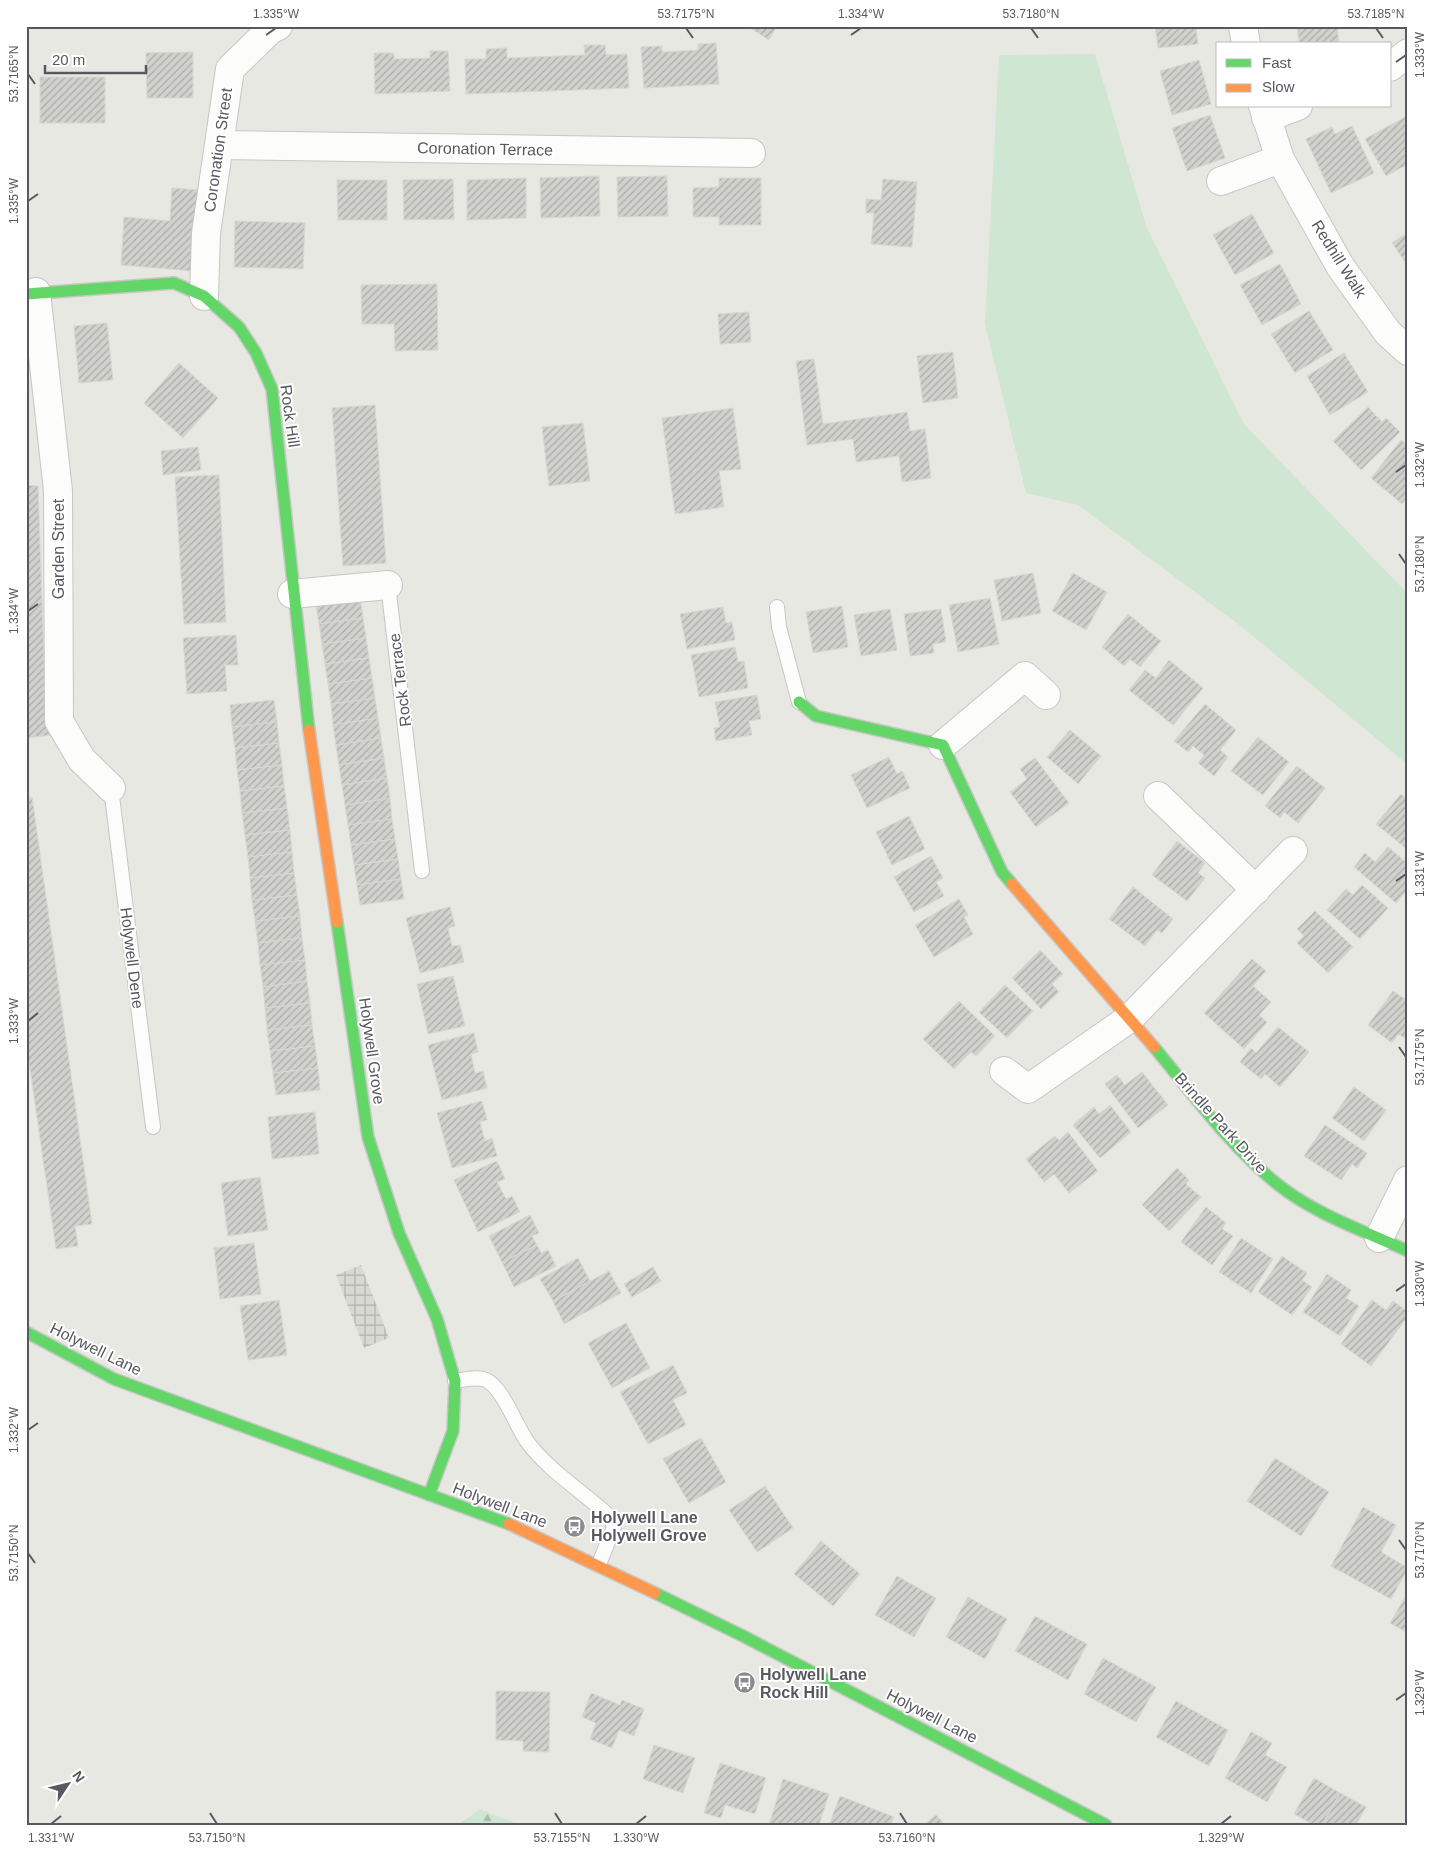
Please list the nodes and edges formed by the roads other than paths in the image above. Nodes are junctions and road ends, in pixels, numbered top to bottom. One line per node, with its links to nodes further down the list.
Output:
1 (278, 26): 8 (street, Coronation Street)
2 (1243, 26): 3 (street)
3 (1246, 42)
4 (1408, 54): 5 (street)
5 (1392, 66)
6 (1287, 108): 7 (street)
7 (1264, 112): 10 (street, Redhill Walk)
8 (219, 145): 9 (street, Coronation Terrace); 13 (street, Coronation Street)
9 (751, 153)
10 (1280, 159): 11 (street); 14 (street, Redhill Walk)
11 (1221, 181)
12 (31, 293): 13 (street, Rock Hill); 21 (street, Garden Street)
13 (204, 296): 16 (street, Rock Hill)
14 (1408, 351)
15 (388, 585): 16 (street, Rock Terrace); 24 (lane, Rock Terrace)
16 (292, 594): 33 (street, Holywell Grove)
17 (776, 607): 19 (lane)
18 (1046, 695): 20 (street)
19 (799, 702): 20 (street)
20 (943, 745): 26 (street, Brindle Park Drive)
21 (110, 788): 28 (lane, Holywell Dene)
22 (1158, 796): 25 (street)
23 (1293, 851): 25 (street)
24 (422, 871)
25 (1256, 890): 26 (street)
26 (1130, 1018): 27 (street); 30 (street, Brindle Park Drive)
27 (1004, 1071)
28 (153, 1127)
29 (1408, 1180): 30 (street)
30 (1379, 1238): 31 (street, Brindle Park Drive)
31 (1408, 1251)
32 (26, 1332): 34 (street, Holywell Lane)
33 (456, 1381): 34 (street, Holywell Grove); 35 (lane)
34 (429, 1495): 35 (street, Holywell Lane)
35 (599, 1564): 36 (street, Holywell Lane)
36 (1106, 1825)

